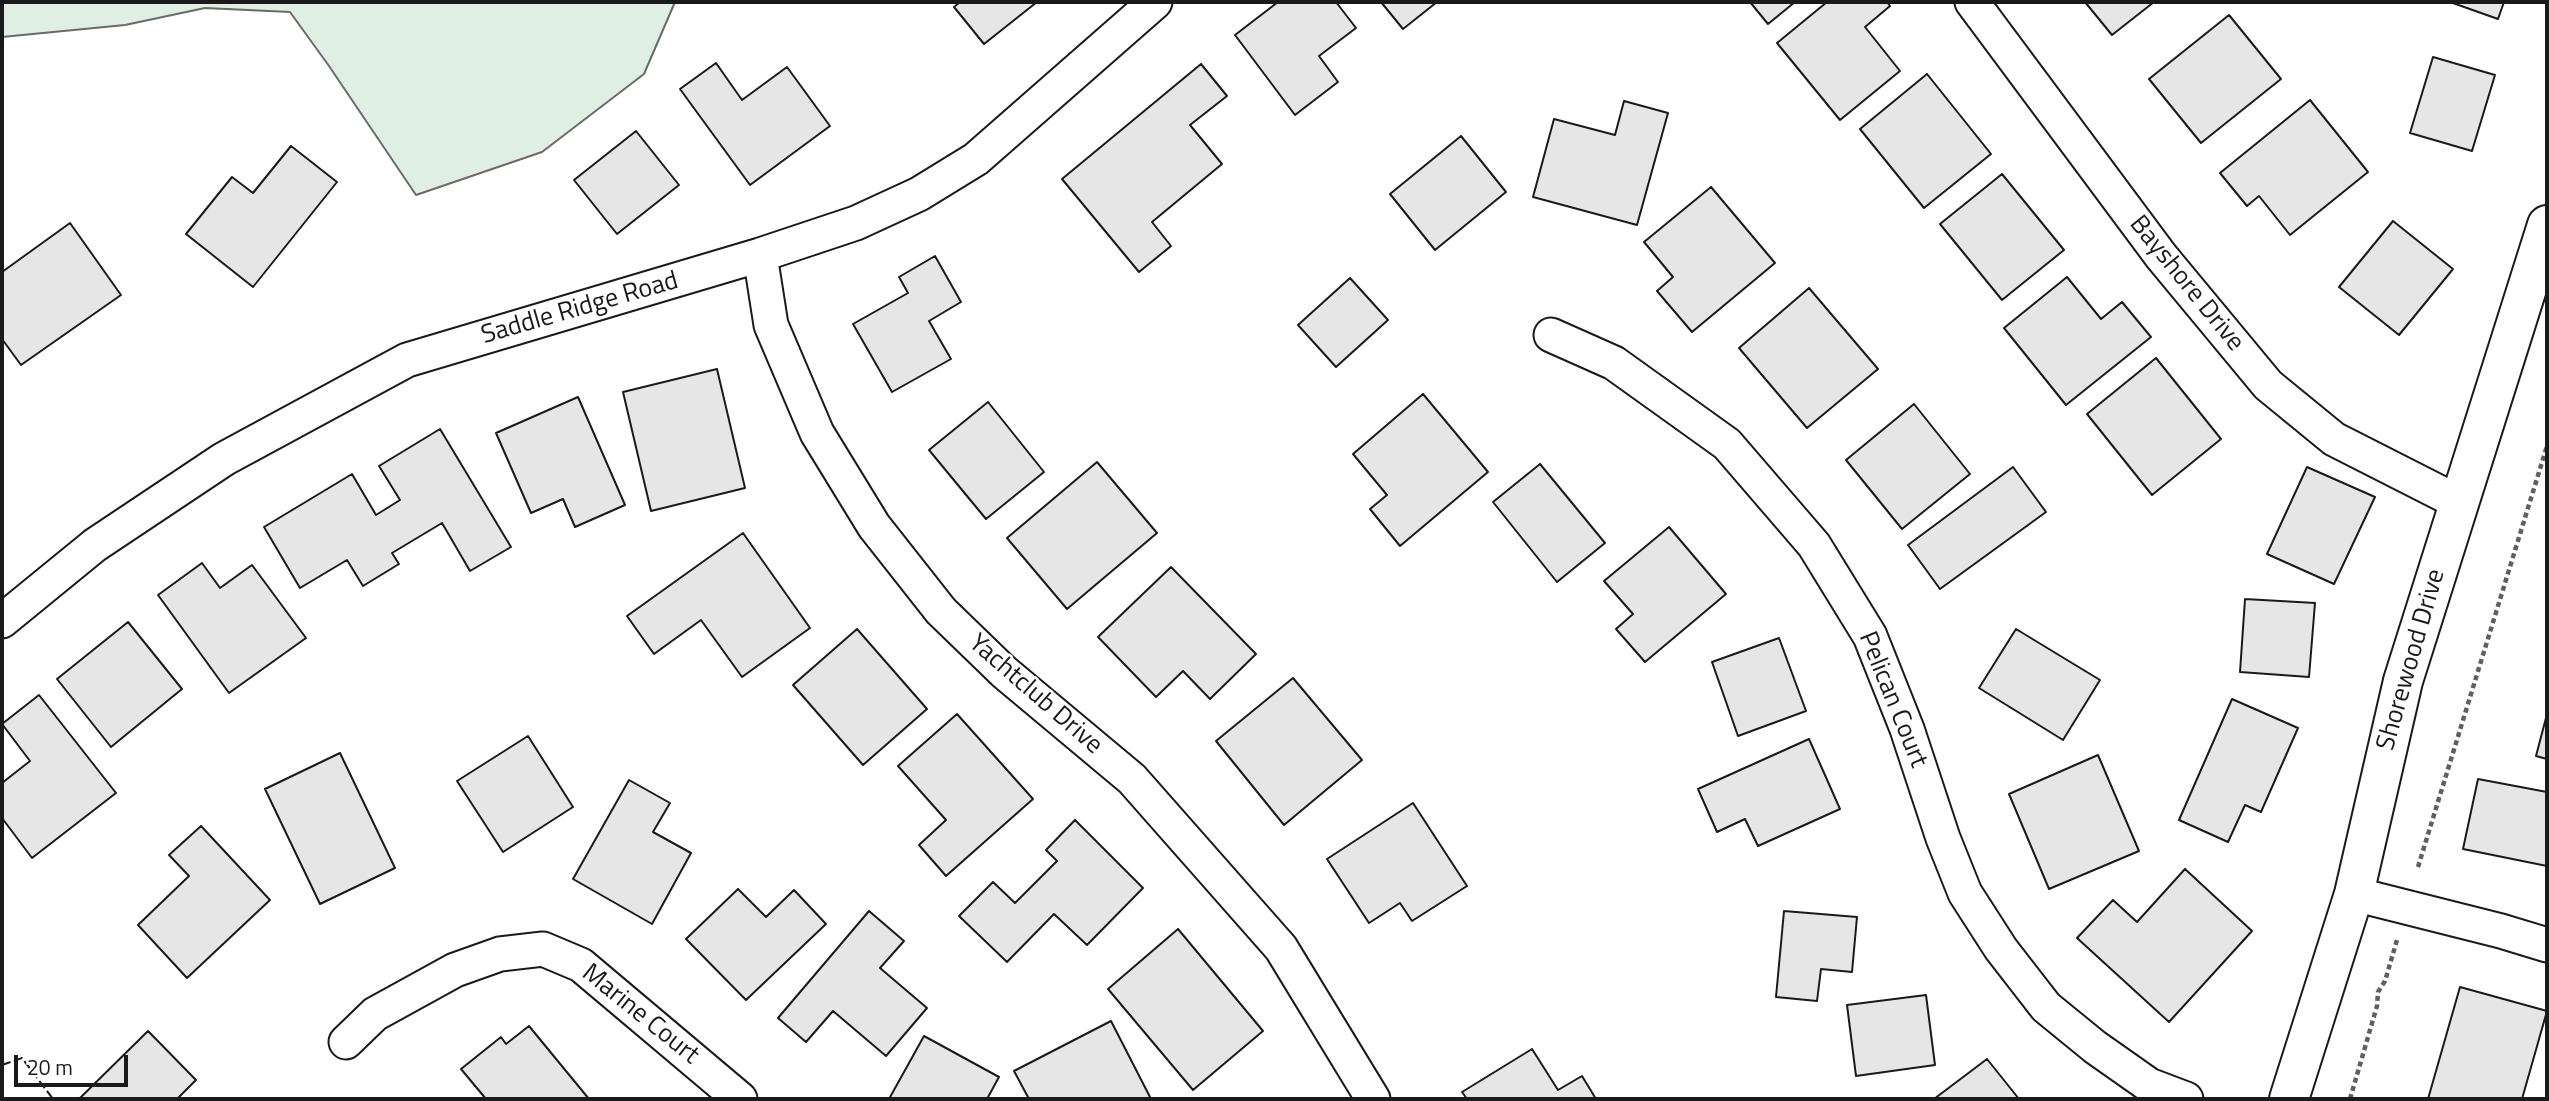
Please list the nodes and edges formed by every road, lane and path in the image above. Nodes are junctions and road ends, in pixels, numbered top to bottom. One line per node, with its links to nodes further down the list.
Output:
1 (1155, 2): 4 (street, Saddle Ridge Road)
2 (1972, 2): 7 (street, Bayshore Drive)
3 (2547, 225): 7 (street, Shorewood Drive)
4 (760, 255): 8 (street, Saddle Ridge Road); 14 (street, Yachtclub Drive)
5 (1551, 335): 16 (street, Pelican Court)
6 (2547, 446): 9 (path)
7 (2458, 502): 10 (street, Shorewood Drive)
8 (2, 621)
9 (2418, 867)
10 (2354, 894): 12 (street); 17 (street, Shorewood Drive)
11 (2398, 936): 18 (path)
12 (2547, 945)
13 (346, 1042): 15 (street, Marine Court)
14 (1361, 1095)
15 (740, 1099)
16 (2186, 1099)
17 (2289, 1099)
18 (2350, 1099)

